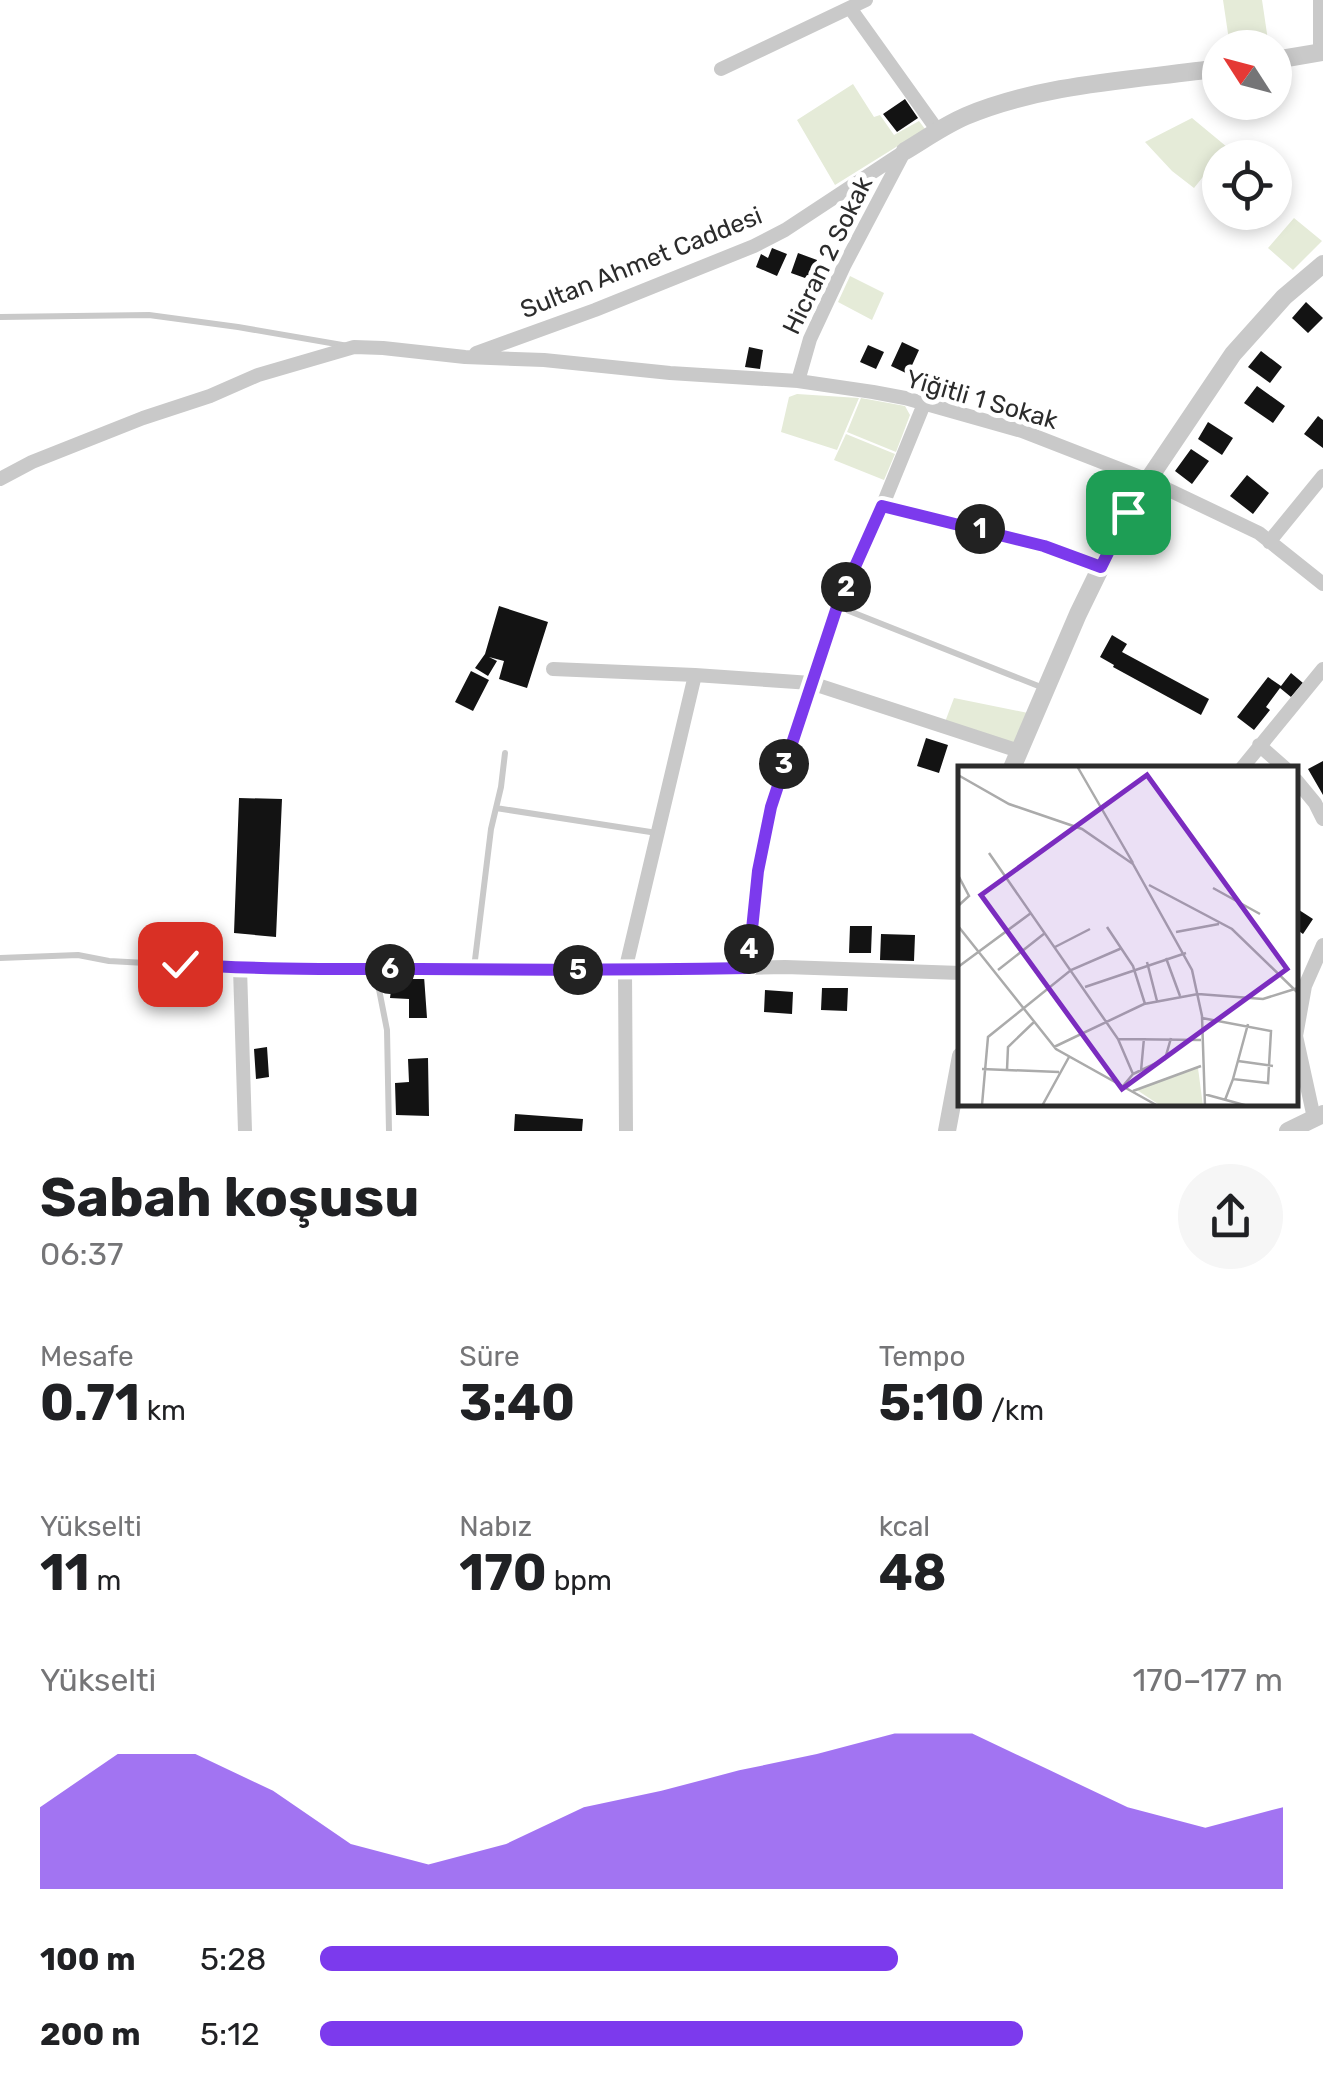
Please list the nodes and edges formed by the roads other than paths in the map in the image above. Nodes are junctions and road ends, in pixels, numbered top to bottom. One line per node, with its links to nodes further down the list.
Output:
1 (866, 0): 3 (street)
2 (1320, 0): 4 (street)
3 (850, 8): 6 (street); 8 (street)
4 (1322, 52): 5 (street)
5 (1292, 57)
6 (721, 69)
7 (1202, 70): 8 (street, Sultan Ahmet Caddesi)
8 (938, 131): 9 (street, Sultan Ahmet Caddesi)
9 (905, 151): 13 (street, Sultan Ahmet Caddesi); 14 (street, Hicran 2 Sokak)
10 (1323, 264): 18 (street)
11 (0, 317): 12 (lane)
12 (354, 347): 13 (street, Yiğitli 1 Sokak); 17 (street)
13 (466, 357): 14 (street, Yiğitli 1 Sokak)
14 (798, 381): 15 (street, Yiğitli 1 Sokak)
15 (924, 404): 18 (street, Yiğitli 1 Sokak); 19 (street)
16 (1323, 476): 20 (street)
17 (0, 480)
18 (1148, 480): 20 (street, Yiğitli 1 Sokak); 21 (street)
19 (882, 506): 21 (street); 23 (street)
20 (1269, 542): 22 (street, Yiğitli 1 Sokak)
21 (1101, 567): 28 (street)
22 (1323, 584)
23 (837, 607): 27 (street); 28 (lane)
24 (553, 669): 26 (street)
25 (1323, 670): 29 (street)
26 (695, 675): 27 (street); 37 (street)
27 (812, 683): 31 (street); 41 (street)
28 (1046, 689): 31 (street)
29 (1260, 745): 32 (street); 33 (street)
30 (504, 753): 35 (lane)
31 (1016, 760)
32 (1244, 766)
33 (1284, 766)
34 (1298, 782): 36 (street)
35 (496, 808): 37 (lane); 43 (lane)
36 (1323, 820)
37 (657, 833): 44 (street)
38 (1323, 945): 46 (street)
39 (0, 958): 40 (lane)
40 (240, 968): 42 (street); 51 (street)
41 (748, 968): 44 (street); 45 (street)
42 (375, 969): 43 (street); 52 (lane)
43 (473, 970): 44 (street)
44 (624, 971): 53 (street)
45 (958, 973)
46 (1300, 982): 47 (street)
47 (1298, 1009)
48 (1298, 1043): 50 (street)
49 (958, 1068): 54 (street)
50 (1319, 1116): 55 (street)
51 (245, 1131)
52 (389, 1131)
53 (626, 1131)
54 (947, 1131)
55 (1288, 1131)

